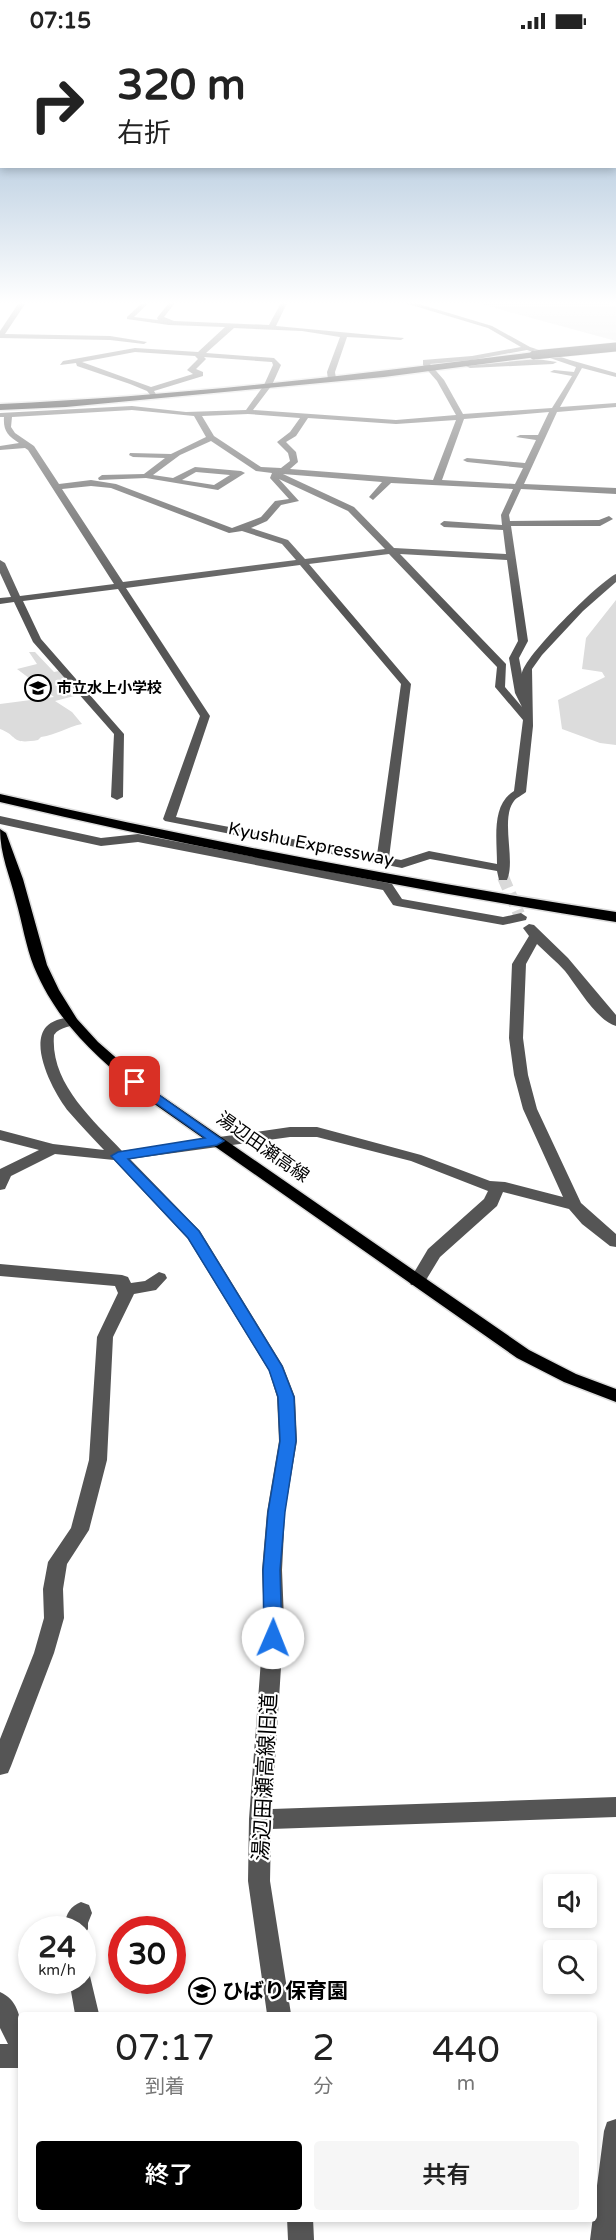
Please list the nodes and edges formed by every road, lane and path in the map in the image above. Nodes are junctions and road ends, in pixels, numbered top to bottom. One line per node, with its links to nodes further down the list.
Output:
1 (74, 404): 8 (highway)
2 (254, 404): 10 (street)
3 (453, 404): 14 (street)
4 (558, 404): 9 (street)
5 (616, 405): 7 (street)
6 (0, 407): 8 (highway)
7 (580, 408): 9 (street); 15 (street)
8 (26, 410): 11 (street); 12 (street)
9 (554, 410): 14 (street); 16 (street)
10 (248, 412): 11 (street); 13 (street)
11 (196, 413): 18 (street)
12 (4, 415): 19 (street)
13 (306, 415): 14 (street); 26 (street)
14 (461, 417): 31 (street)
15 (594, 419)
16 (545, 434): 17 (street); 24 (street)
17 (520, 437)
18 (211, 438): 22 (street); 25 (street)
19 (27, 445): 20 (street); 34 (street)
20 (0, 448)
21 (133, 455): 22 (street)
22 (172, 456): 28 (street)
23 (467, 460): 24 (street)
24 (528, 466): 33 (street)
25 (258, 468): 26 (street); 27 (street)
26 (277, 472): 30 (street); 42 (street); 43 (street)
27 (238, 473): 29 (street); 29 (street)
28 (146, 476): 29 (street); 32 (street)
29 (176, 480)
30 (388, 480): 31 (street); 37 (street)
31 (437, 482): 33 (street)
32 (91, 483): 34 (street); 42 (street)
33 (519, 486): 35 (street); 41 (street)
34 (56, 487): 48 (street)
35 (556, 488): 36 (street); 38 (street)
36 (616, 491)
37 (374, 497)
38 (562, 500)
39 (609, 519): 41 (street)
40 (444, 524): 41 (street)
41 (506, 526): 44 (street)
42 (242, 528): 46 (street)
43 (392, 551): 44 (street); 46 (street); 52 (street)
44 (510, 557): 51 (street)
45 (0, 563): 49 (street)
46 (302, 563): 48 (street); 59 (street)
47 (616, 577): 51 (street)
48 (120, 586): 49 (street); 59 (street)
49 (19, 599): 50 (street); 54 (street)
50 (0, 602)
51 (527, 703): 52 (street)
52 (528, 720): 59 (street)
53 (0, 788): 56 (highway, Kyushu Expressway)
54 (117, 797)
55 (0, 798): 56 (highway, Kyushu Expressway)
56 (83, 812): 60 (highway, Kyushu Expressway)
57 (0, 820): 63 (street)
58 (0, 833): 64 (main road, 湯辺田瀬高線)
59 (382, 861)
60 (538, 899): 61 (highway, Kyushu Expressway); 62 (highway, Kyushu Expressway)
61 (616, 906)
62 (616, 917)
63 (535, 936): 65 (street); 72 (street)
64 (71, 1021): 67 (main road, 湯辺田瀬高線); 69 (street, 湯辺田瀬高線旧道)
65 (616, 1022)
66 (0, 1135): 68 (street)
67 (217, 1141): 69 (street); 71 (street); 76 (main road, 湯辺田瀬高線)
68 (52, 1149): 69 (street); 70 (street)
69 (118, 1156): 81 (street, 湯辺田瀬高線旧道)
70 (0, 1185)
71 (498, 1187): 72 (street); 76 (street)
72 (574, 1205): 73 (street)
73 (616, 1242)
74 (0, 1270): 77 (street)
75 (159, 1278): 77 (street)
76 (417, 1281): 78 (main road, 湯辺田瀬高線)
77 (128, 1290): 79 (street)
78 (616, 1396)
79 (0, 1766)
80 (616, 1807): 81 (street)
81 (260, 1819): 85 (street, 湯辺田瀬高線旧道)
82 (83, 1994): 84 (street)
83 (0, 2004): 86 (street)
84 (87, 2012)
85 (279, 2012)
86 (18, 2037)
87 (0, 2056): 88 (street)
88 (18, 2056)
89 (616, 2131): 92 (street)
90 (300, 2222): 91 (street)
91 (301, 2240)
92 (603, 2240)

